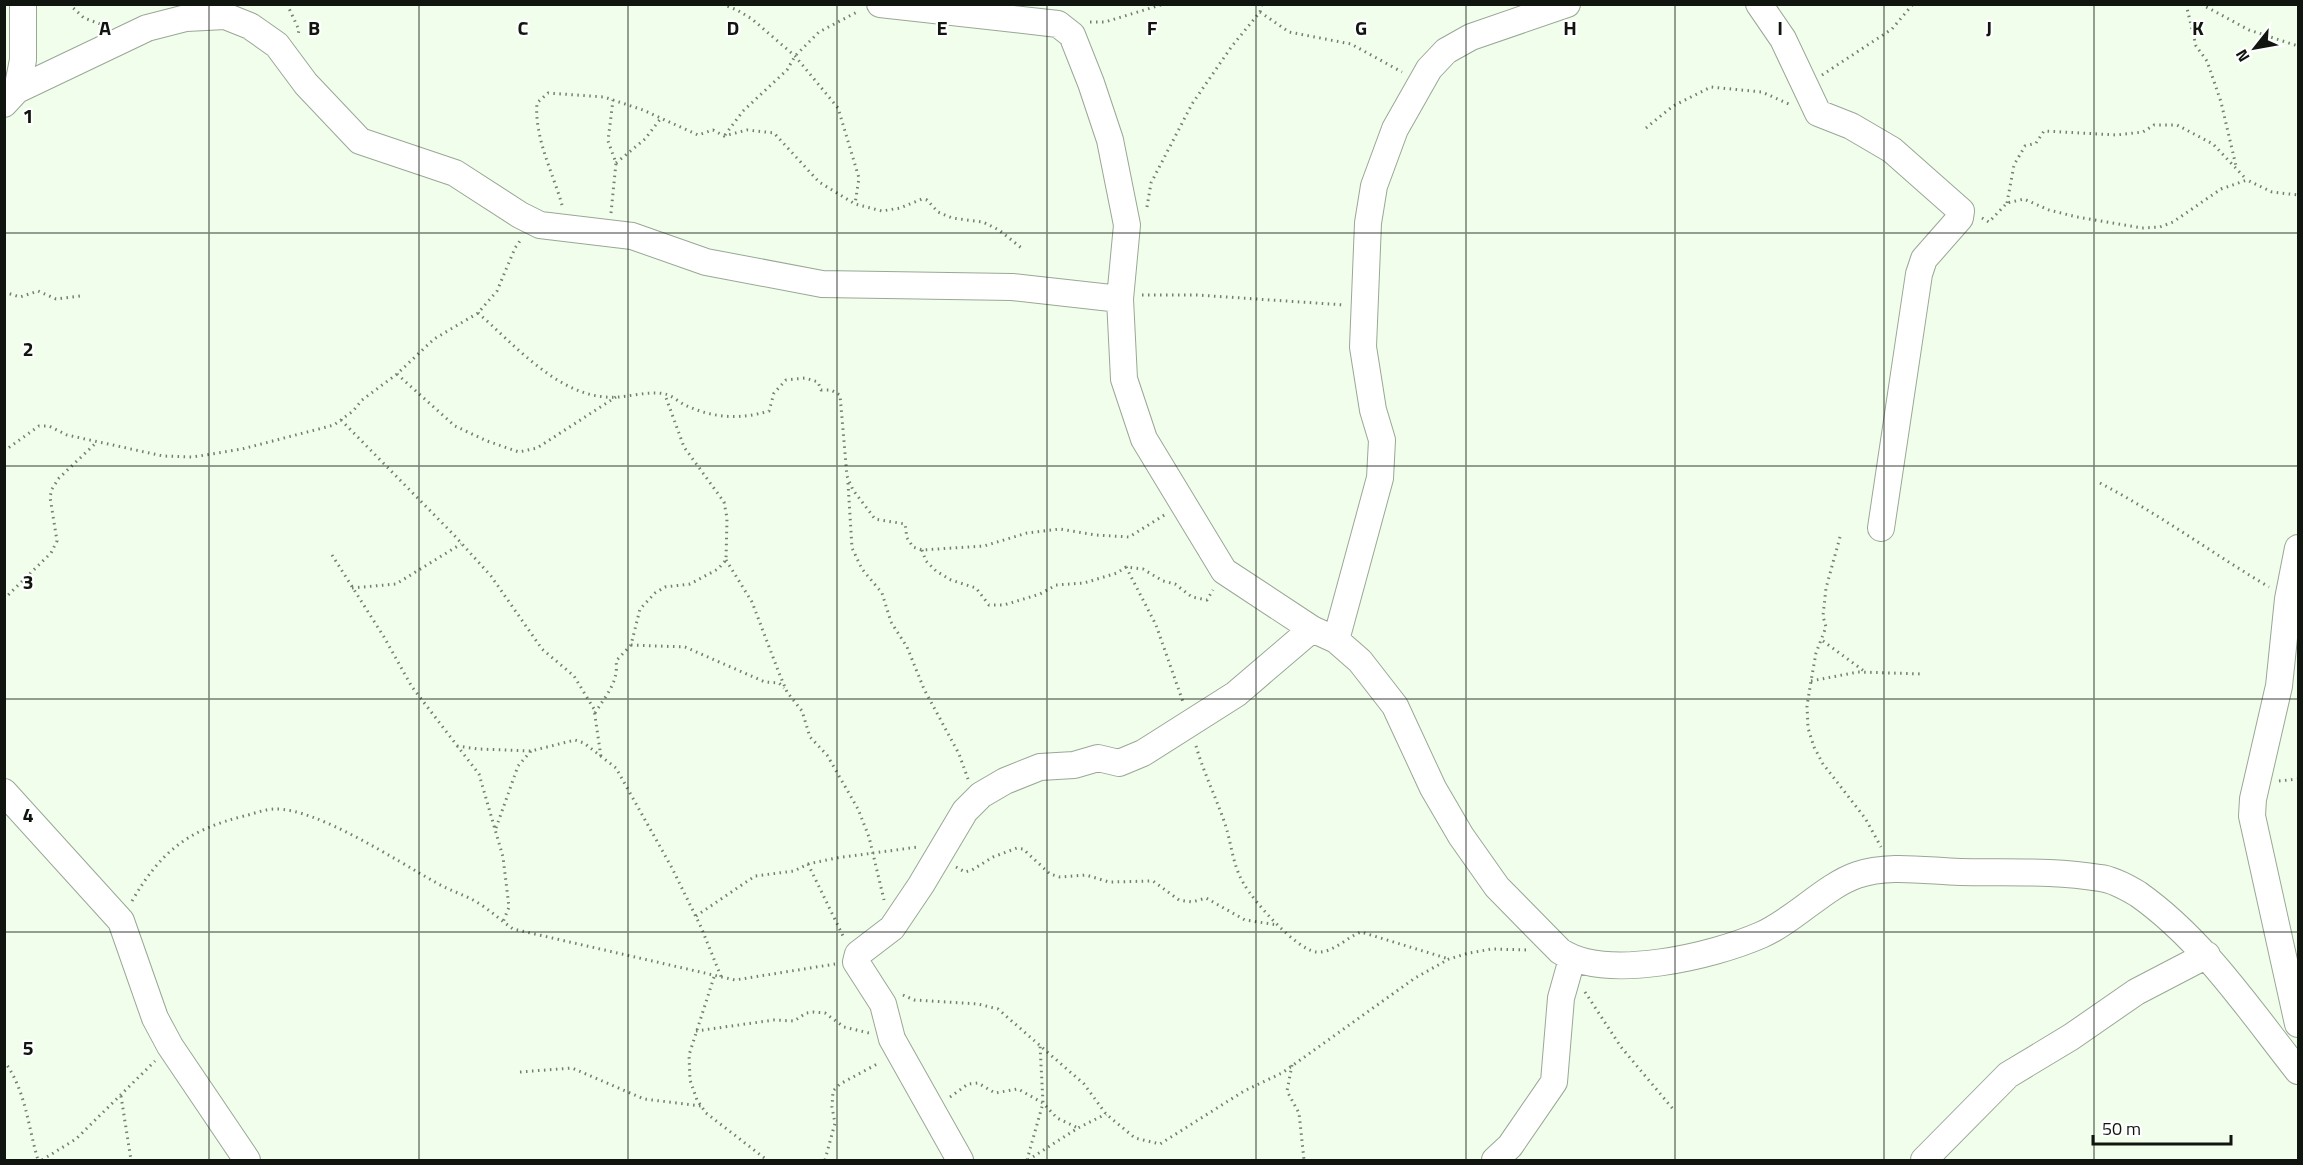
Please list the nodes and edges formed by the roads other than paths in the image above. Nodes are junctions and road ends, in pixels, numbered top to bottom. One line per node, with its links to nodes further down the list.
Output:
1 (23, 4): 5 (street)
2 (1567, 4): 10 (street)
3 (1759, 4): 7 (street)
4 (871, 7): 6 (street)
5 (11, 97): 6 (street)
6 (1120, 299): 9 (street)
7 (1881, 528)
8 (2298, 548): 14 (street)
9 (1312, 628): 10 (street); 17 (street)
10 (1336, 640): 13 (street)
11 (4, 792): 16 (street)
12 (2206, 955): 13 (street); 15 (street); 19 (street)
13 (1567, 959): 18 (street)
14 (2298, 1024)
15 (2298, 1071)
16 (247, 1161)
17 (960, 1161)
18 (1495, 1161)
19 (1924, 1161)

